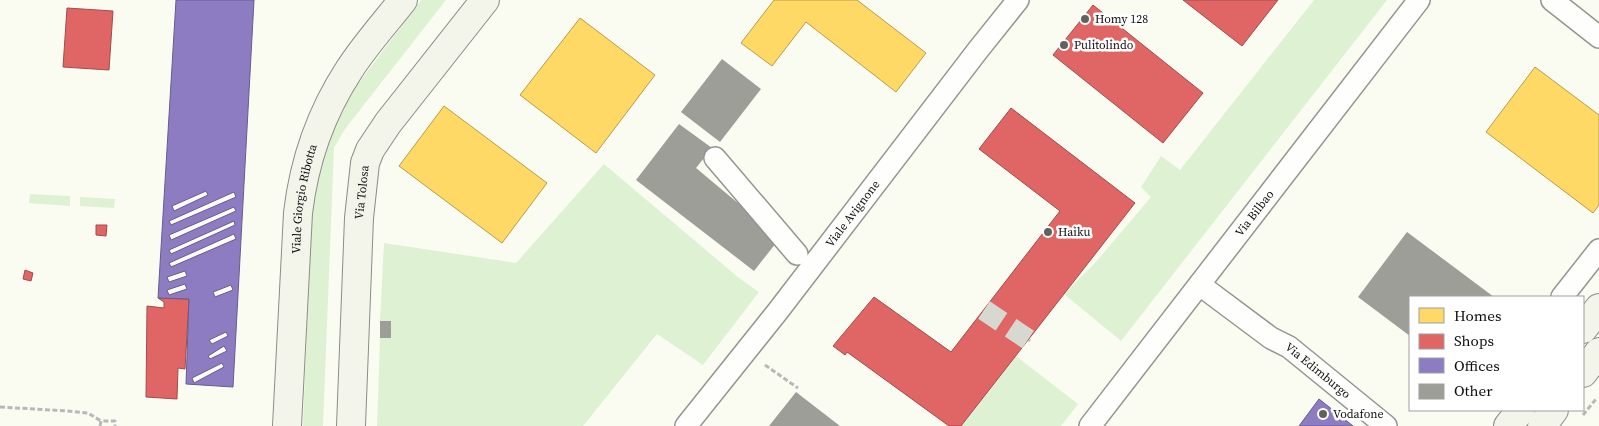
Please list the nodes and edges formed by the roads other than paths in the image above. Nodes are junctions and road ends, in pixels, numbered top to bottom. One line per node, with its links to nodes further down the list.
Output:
1 (403, 0): 18 (street, Viale Giorgio Ribotta)
2 (485, 0): 19 (street, Via Tolosa)
3 (1018, 0): 20 (street, Viale Avignone)
4 (1419, 0): 10 (street, Via Bilbao)
5 (1552, 0): 6 (street)
6 (1599, 37)
7 (715, 158): 9 (street)
8 (1599, 250): 11 (street)
9 (797, 254)
10 (1200, 285): 21 (street, Via Bilbao); 22 (street, Via Edimburgo)
11 (1563, 296)
12 (1599, 308): 13 (street)
13 (1584, 328)
14 (1599, 352): 15 (street)
15 (1584, 372)
16 (1520, 411): 23 (street)
17 (1553, 411): 24 (street)
18 (286, 426)
19 (351, 426)
20 (686, 426)
21 (1090, 426)
22 (1386, 426)
23 (1508, 426)
24 (1542, 426)

